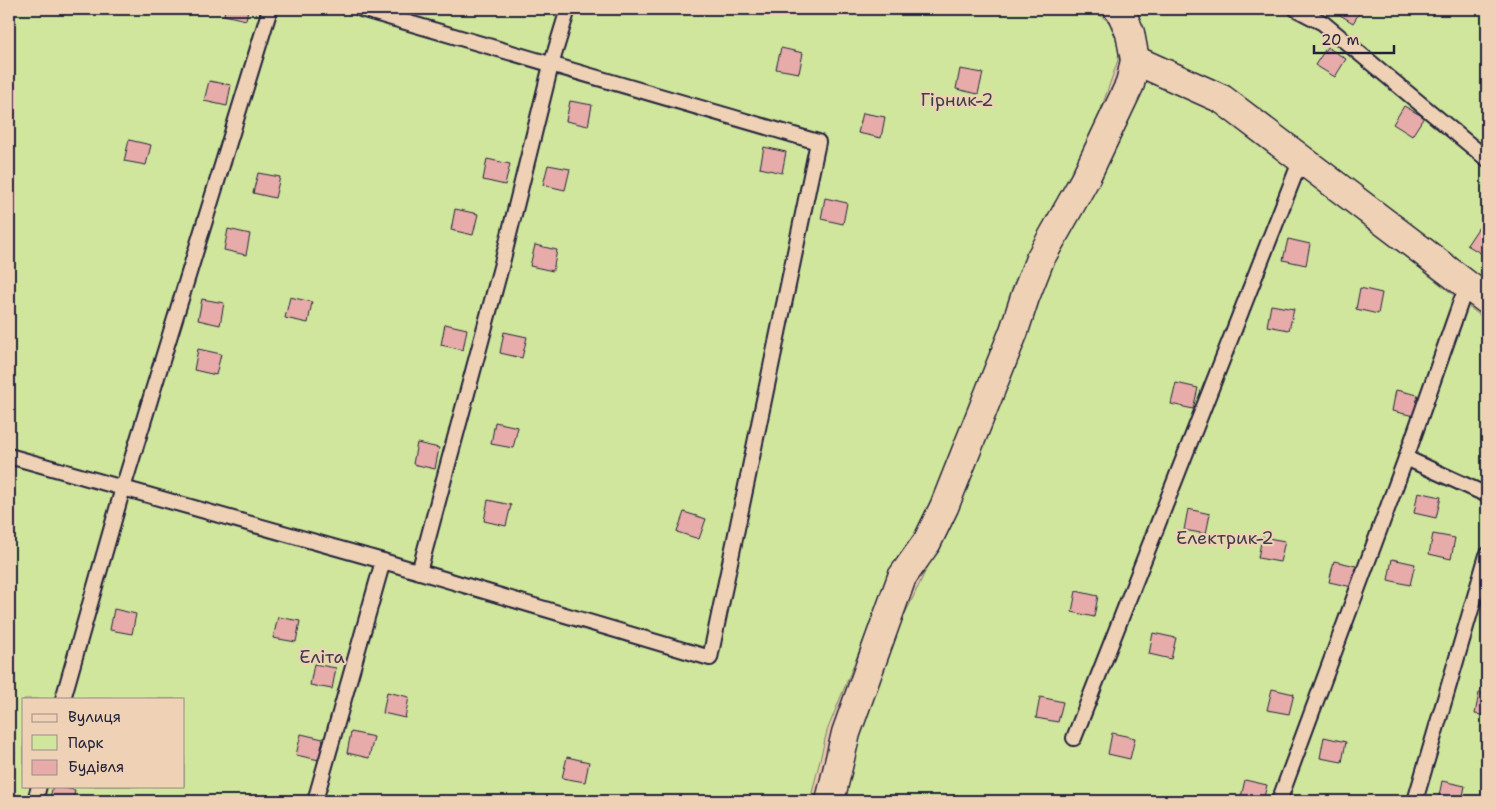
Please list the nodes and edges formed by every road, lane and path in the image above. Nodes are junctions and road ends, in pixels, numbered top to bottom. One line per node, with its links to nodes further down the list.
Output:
1 (270, 9): 13 (lane)
2 (361, 9): 7 (lane)
3 (568, 9): 7 (lane)
4 (1296, 9): 9 (lane)
5 (1122, 10): 6 (street)
6 (1135, 60): 8 (street); 23 (street)
7 (551, 64): 17 (lane); 17 (lane)
8 (1301, 159): 10 (street); 19 (lane)
9 (1487, 159)
10 (1478, 293): 12 (lane)
11 (9, 456): 13 (lane)
12 (1406, 458): 14 (lane); 24 (lane)
13 (122, 488): 16 (lane); 18 (lane)
14 (1487, 495)
15 (1487, 555): 25 (lane)
16 (383, 561): 17 (lane); 22 (lane)
17 (419, 572)
18 (64, 698)
19 (1074, 738)
20 (38, 788): 21 (lane)
21 (35, 801)
22 (316, 801)
23 (830, 801)
24 (1279, 801)
25 (1415, 801)

